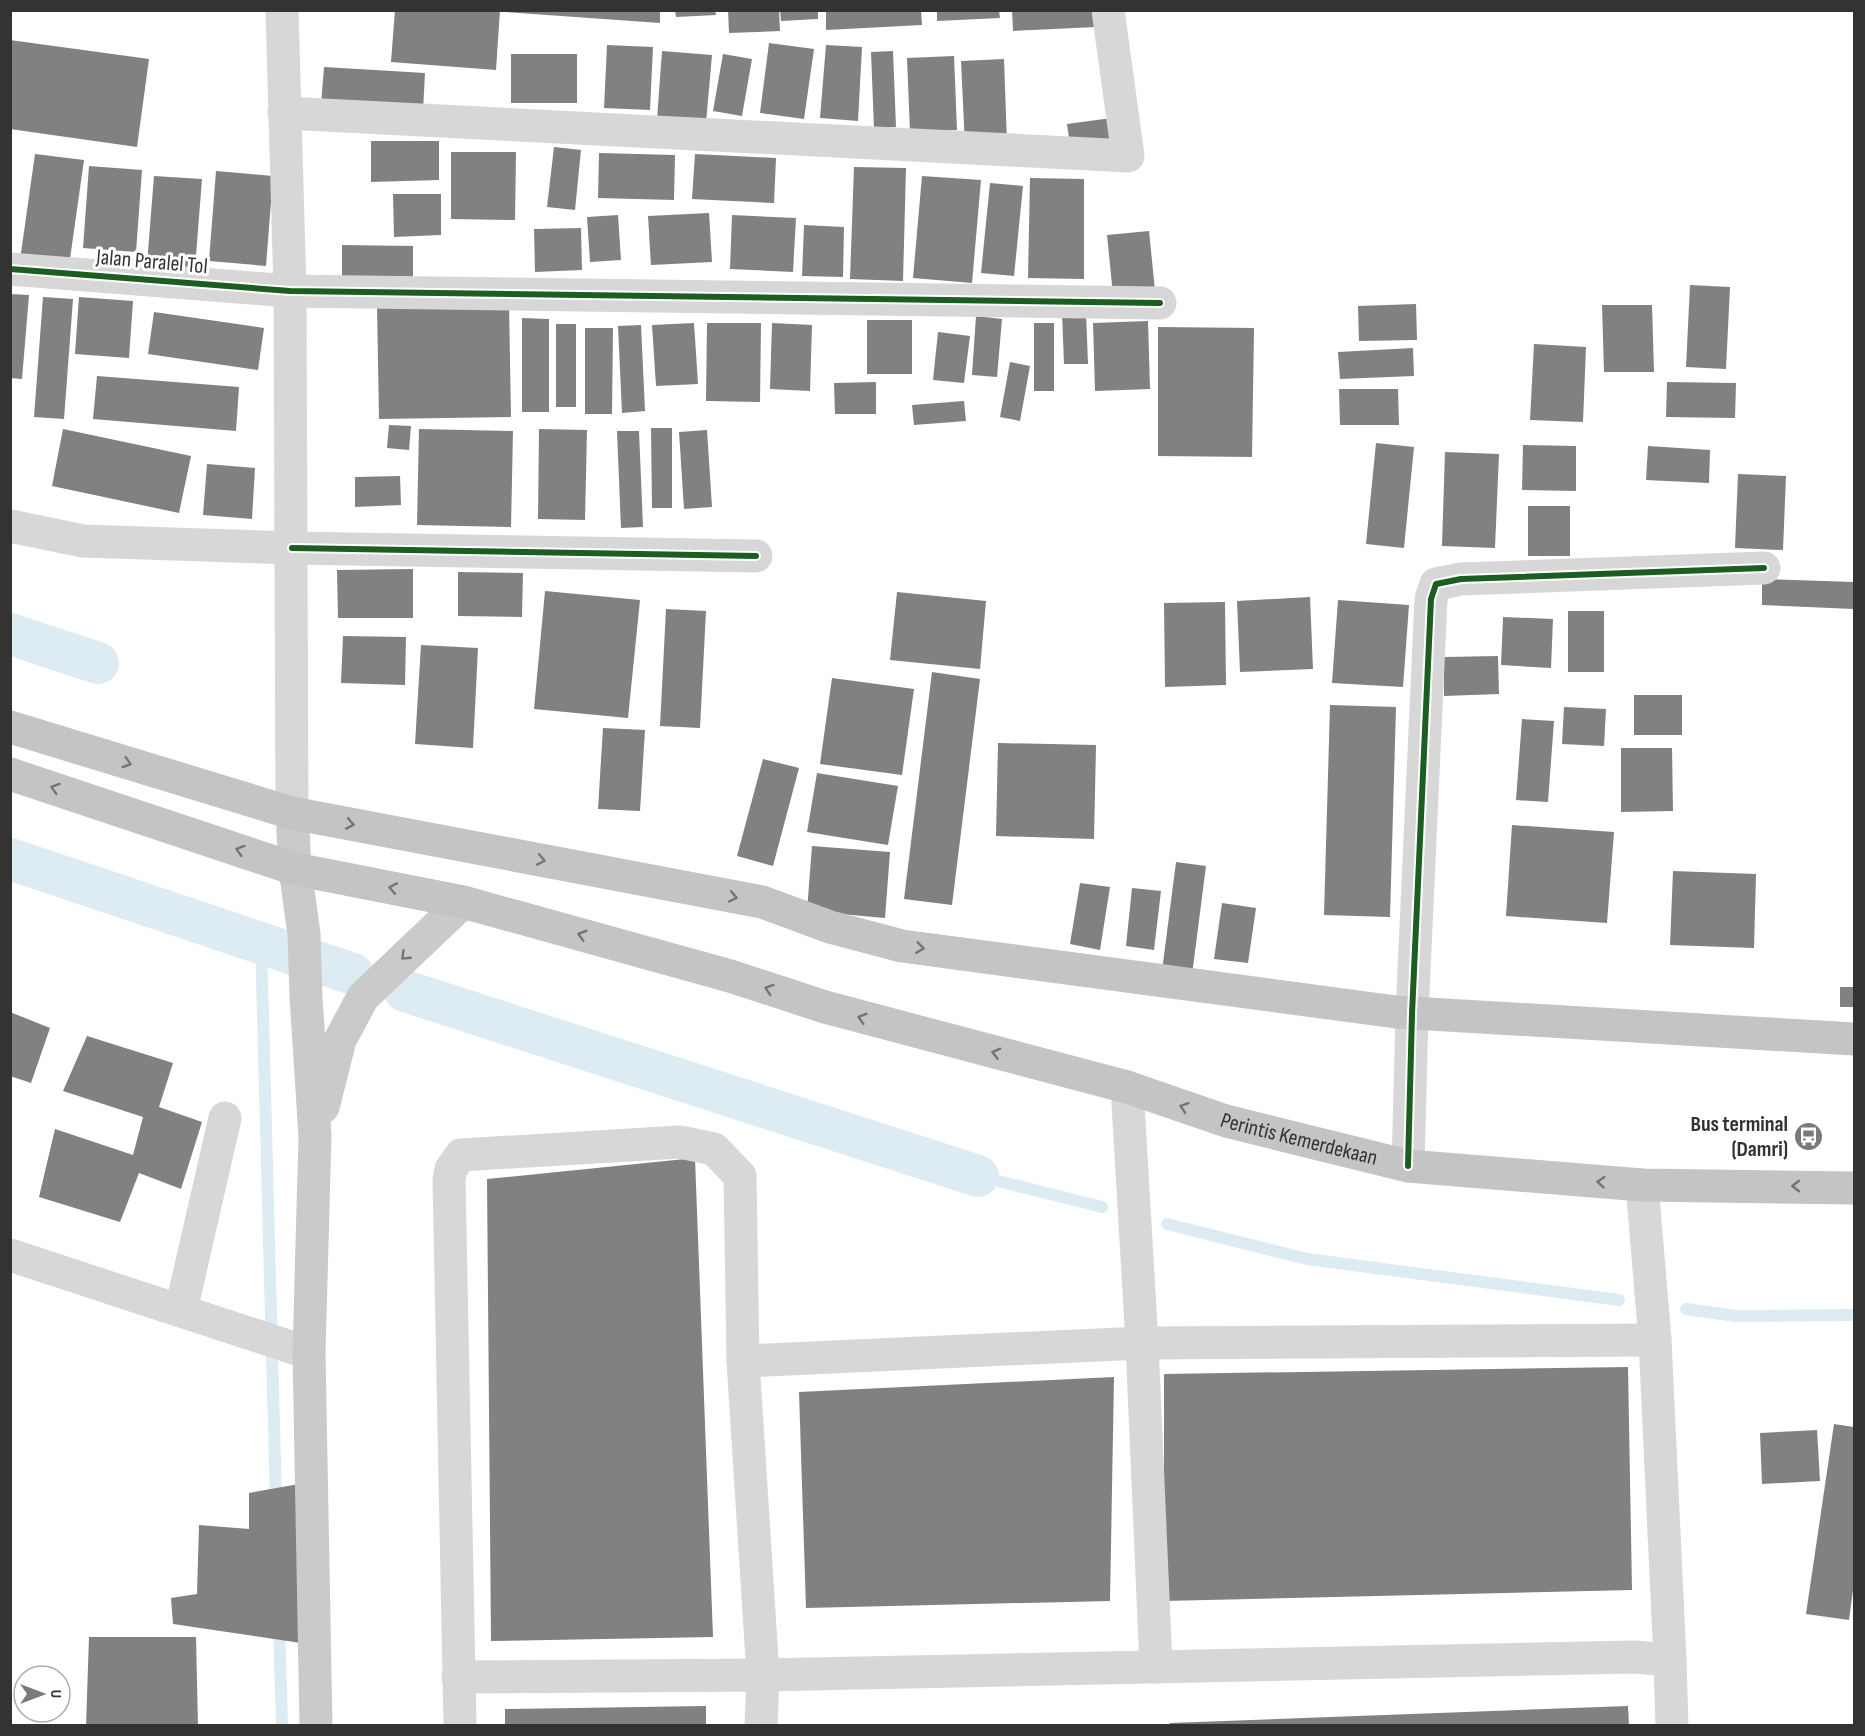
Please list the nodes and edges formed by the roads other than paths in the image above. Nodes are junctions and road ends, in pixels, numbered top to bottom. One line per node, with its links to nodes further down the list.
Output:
1 (282, 10): 3 (street)
2 (1108, 10): 3 (street)
3 (284, 113): 5 (street)
4 (10, 269): 5 (street, Jalan Paralel Tol)
5 (290, 291): 6 (street, Jalan Paralel Tol); 8 (street)
6 (1160, 303)
7 (10, 526): 8 (street)
8 (292, 548): 9 (street); 13 (street)
9 (756, 556)
10 (1764, 568): 16 (street)
11 (10, 727): 13 (highway, one-way to 13)
12 (10, 774): 14 (highway, Perintis Kemerdekaan, one-way to 12)
13 (292, 813): 14 (main road); 16 (highway, one-way to 16)
14 (295, 868): 15 (highway, Perintis Kemerdekaan, one-way to 14); 20 (main road)
15 (464, 902): 18 (highway, Perintis Kemerdekaan, one-way to 15); 20 (main road, one-way to 20)
16 (1412, 1014): 17 (highway); 21 (street)
17 (1854, 1039)
18 (1127, 1087): 21 (highway, Perintis Kemerdekaan, one-way to 18); 27 (street)
19 (225, 1118): 25 (street)
20 (315, 1136): 28 (main road)
21 (1408, 1166): 22 (highway, Perintis Kemerdekaan, one-way to 21)
22 (1642, 1185): 23 (highway, Perintis Kemerdekaan, one-way to 22); 26 (street)
23 (1854, 1188)
24 (10, 1255): 25 (street)
25 (181, 1310): 28 (street)
26 (1655, 1340): 27 (street); 30 (street)
27 (1142, 1343): 29 (street); 31 (street)
28 (309, 1353): 34 (main road)
29 (743, 1361): 32 (street); 33 (street)
30 (1670, 1660): 31 (street); 37 (street)
31 (1156, 1667): 32 (street)
32 (763, 1675): 33 (street); 36 (street)
33 (458, 1677): 35 (street)
34 (316, 1725)
35 (460, 1725)
36 (761, 1725)
37 (1672, 1725)

